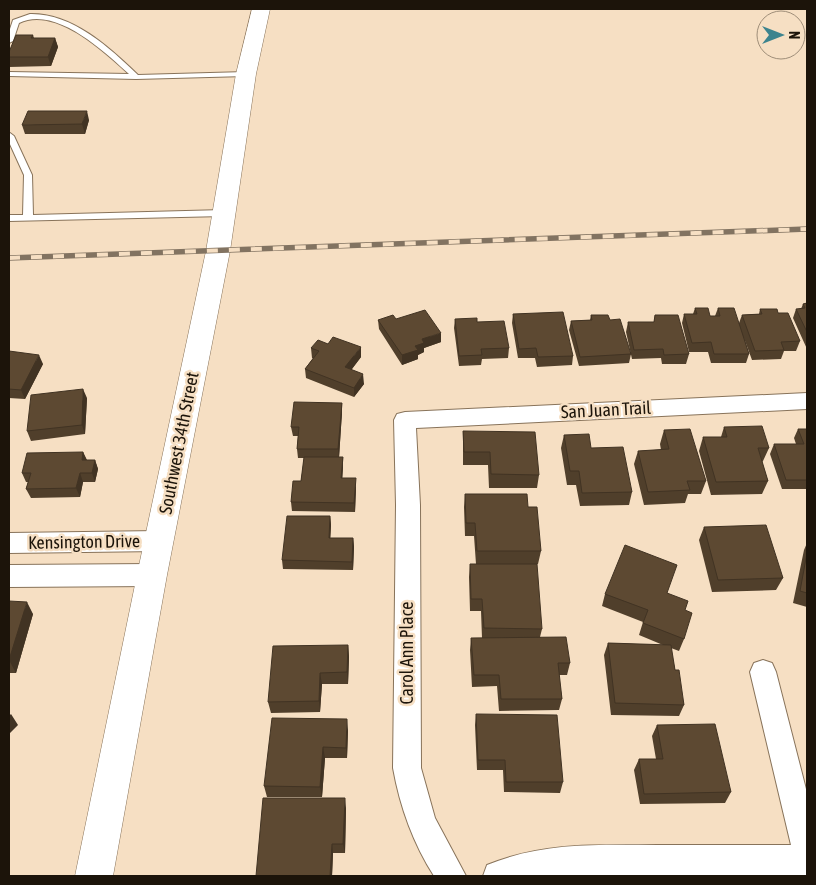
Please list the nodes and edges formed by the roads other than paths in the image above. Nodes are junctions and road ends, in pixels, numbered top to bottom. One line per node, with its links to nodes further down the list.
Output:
1 (261, 9): 4 (street, Southwest 34th Street)
2 (9, 40): 5 (lane)
3 (9, 74): 5 (lane)
4 (246, 74): 5 (lane); 7 (street, Southwest 34th Street)
5 (136, 77)
6 (10, 136): 9 (lane)
7 (224, 213): 9 (lane); 12 (street, Southwest 34th Street)
8 (9, 218): 9 (lane)
9 (28, 218)
10 (807, 401): 11 (street, San Juan Trail)
11 (405, 420): 20 (street, Carol Ann Place)
12 (159, 541): 13 (street, Kensington Drive); 14 (street, Southwest 34th Street)
13 (9, 543)
14 (152, 575): 15 (street, Kensington Drive); 19 (street, Southwest 34th Street)
15 (9, 576)
16 (762, 672): 17 (street)
17 (807, 851)
18 (807, 860): 21 (street)
19 (94, 876)
20 (452, 876)
21 (498, 876)

